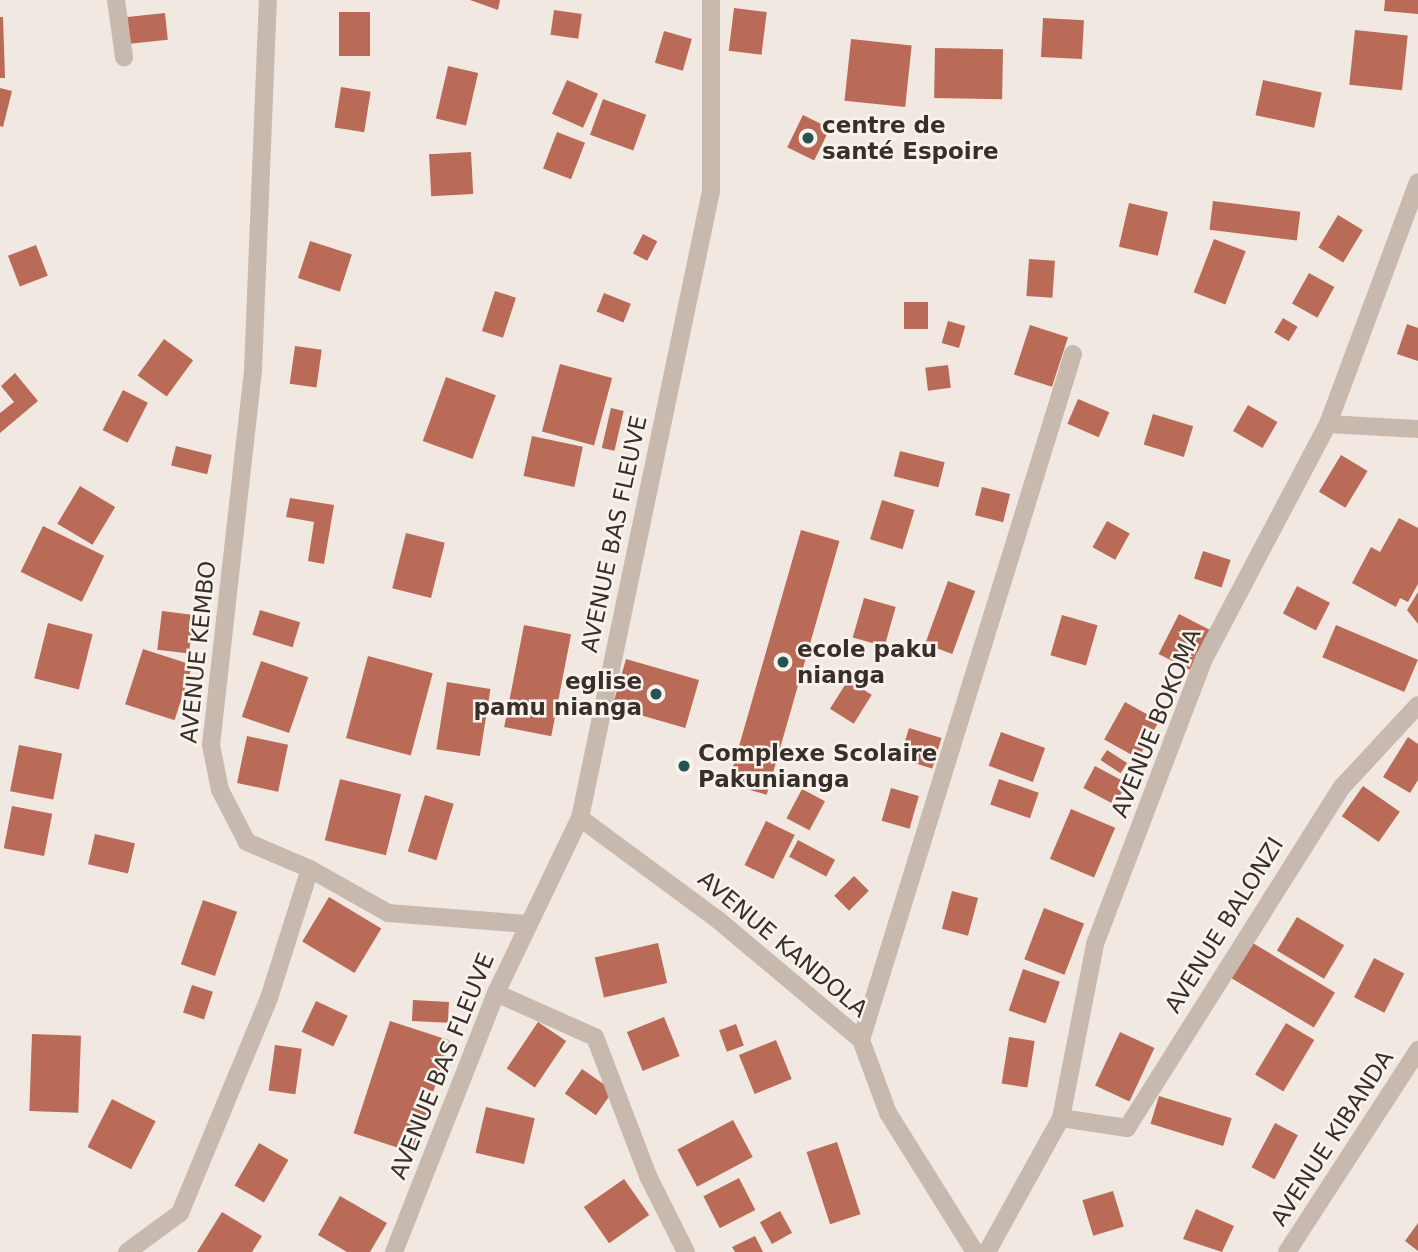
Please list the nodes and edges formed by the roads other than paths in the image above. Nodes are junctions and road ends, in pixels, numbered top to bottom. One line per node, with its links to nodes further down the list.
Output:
1 (116, 0): 4 (street)
2 (268, 0): 11 (street, AVENUE KEMBO)
3 (711, 0): 10 (street, AVENUE BAS FLEUVE)
4 (124, 57)
5 (1418, 183): 7 (street, AVENUE BOKOMA)
6 (1073, 354): 14 (street)
7 (1328, 424): 8 (street); 16 (street, AVENUE BOKOMA)
8 (1418, 429)
9 (1418, 705): 16 (street, AVENUE BALONZI)
10 (580, 818): 12 (street, AVENUE BAS FLEUVE); 14 (street, AVENUE KANDOLA)
11 (310, 869): 12 (street, AVENUE KEMBO); 17 (street)
12 (527, 924): 13 (street, AVENUE BAS FLEUVE)
13 (496, 993): 18 (street, AVENUE BAS FLEUVE); 19 (street)
14 (861, 1040): 20 (street, AVENUE KANDOLA)
15 (1418, 1050): 22 (street, AVENUE KIBANDA)
16 (1061, 1118): 21 (street, AVENUE BOKOMA)
17 (127, 1252)
18 (394, 1252)
19 (686, 1252)
20 (975, 1252)
21 (987, 1252)
22 (1287, 1252)

